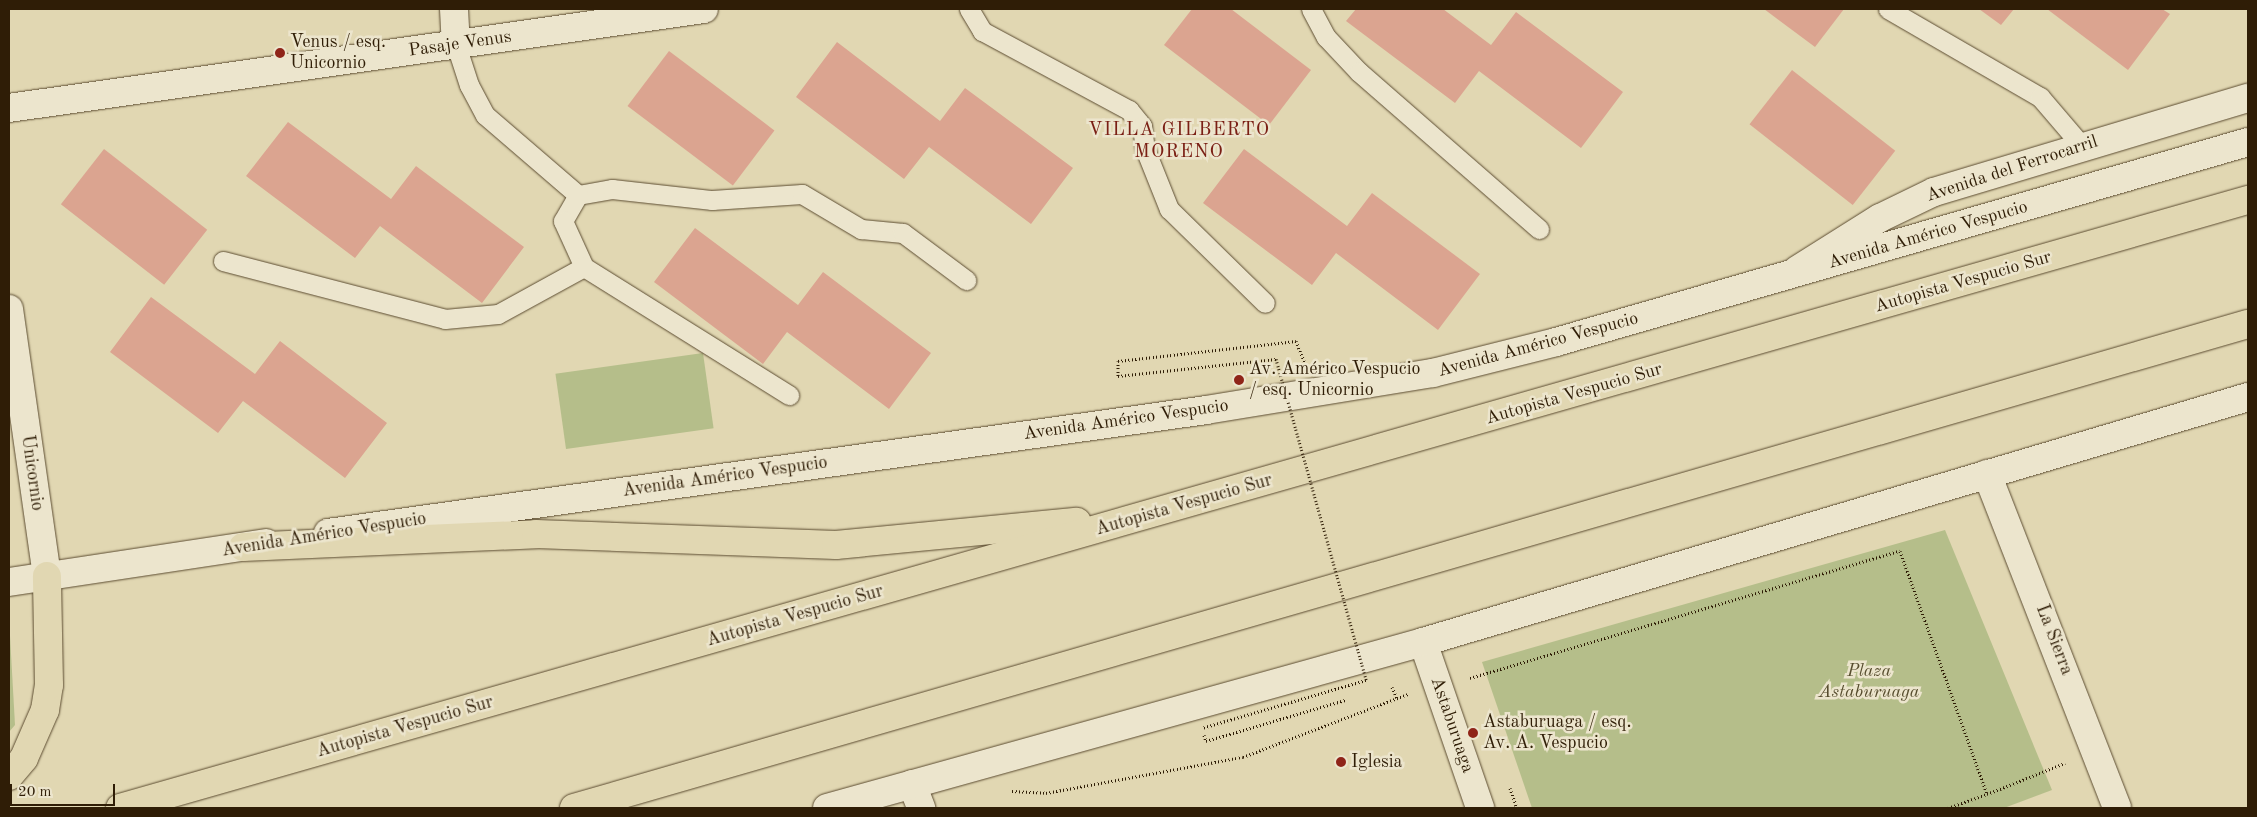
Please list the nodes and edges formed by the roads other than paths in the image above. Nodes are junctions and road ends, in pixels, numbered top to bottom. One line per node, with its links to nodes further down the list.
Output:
1 (454, 9): 6 (main road)
2 (704, 9): 6 (main road, Pasaje Venus)
3 (968, 9): 18 (lane)
4 (1311, 9): 13 (lane)
5 (1888, 9): 10 (lane)
6 (456, 45): 8 (main road, Pasaje Venus); 11 (lane)
7 (2248, 98): 10 (main road, Avenida del Ferrocarril)
8 (9, 108)
9 (2248, 142): 16 (main road, Avenida Américo Vespucio)
10 (2082, 146): 16 (main road, Avenida del Ferrocarril)
11 (578, 195): 15 (lane); 17 (lane)
12 (2248, 200): 24 (highway, Autopista Vespucio Sur)
13 (1539, 229)
14 (223, 261): 15 (lane)
15 (584, 267): 21 (lane)
16 (1791, 274): 25 (main road, Avenida Américo Vespucio)
17 (966, 280)
18 (1265, 302)
19 (9, 310): 26 (main road, Unicornio)
20 (2248, 324): 32 (highway)
21 (789, 396)
22 (2248, 397): 23 (main road)
23 (1987, 474): 28 (main road); 35 (main road, La Sierra)
24 (1148, 515): 25 (highway); 31 (highway, Autopista Vespucio Sur)
25 (243, 547): 26 (main road, Avenida Américo Vespucio)
26 (47, 576): 27 (main road, Avenida Américo Vespucio); 29 (highway)
27 (9, 582)
28 (1423, 642): 30 (main road); 34 (main road, Astaburuaga)
29 (9, 776)
30 (916, 796): 33 (main road)
31 (120, 808)
32 (574, 808)
33 (827, 808)
34 (1480, 808)
35 (2118, 808)

